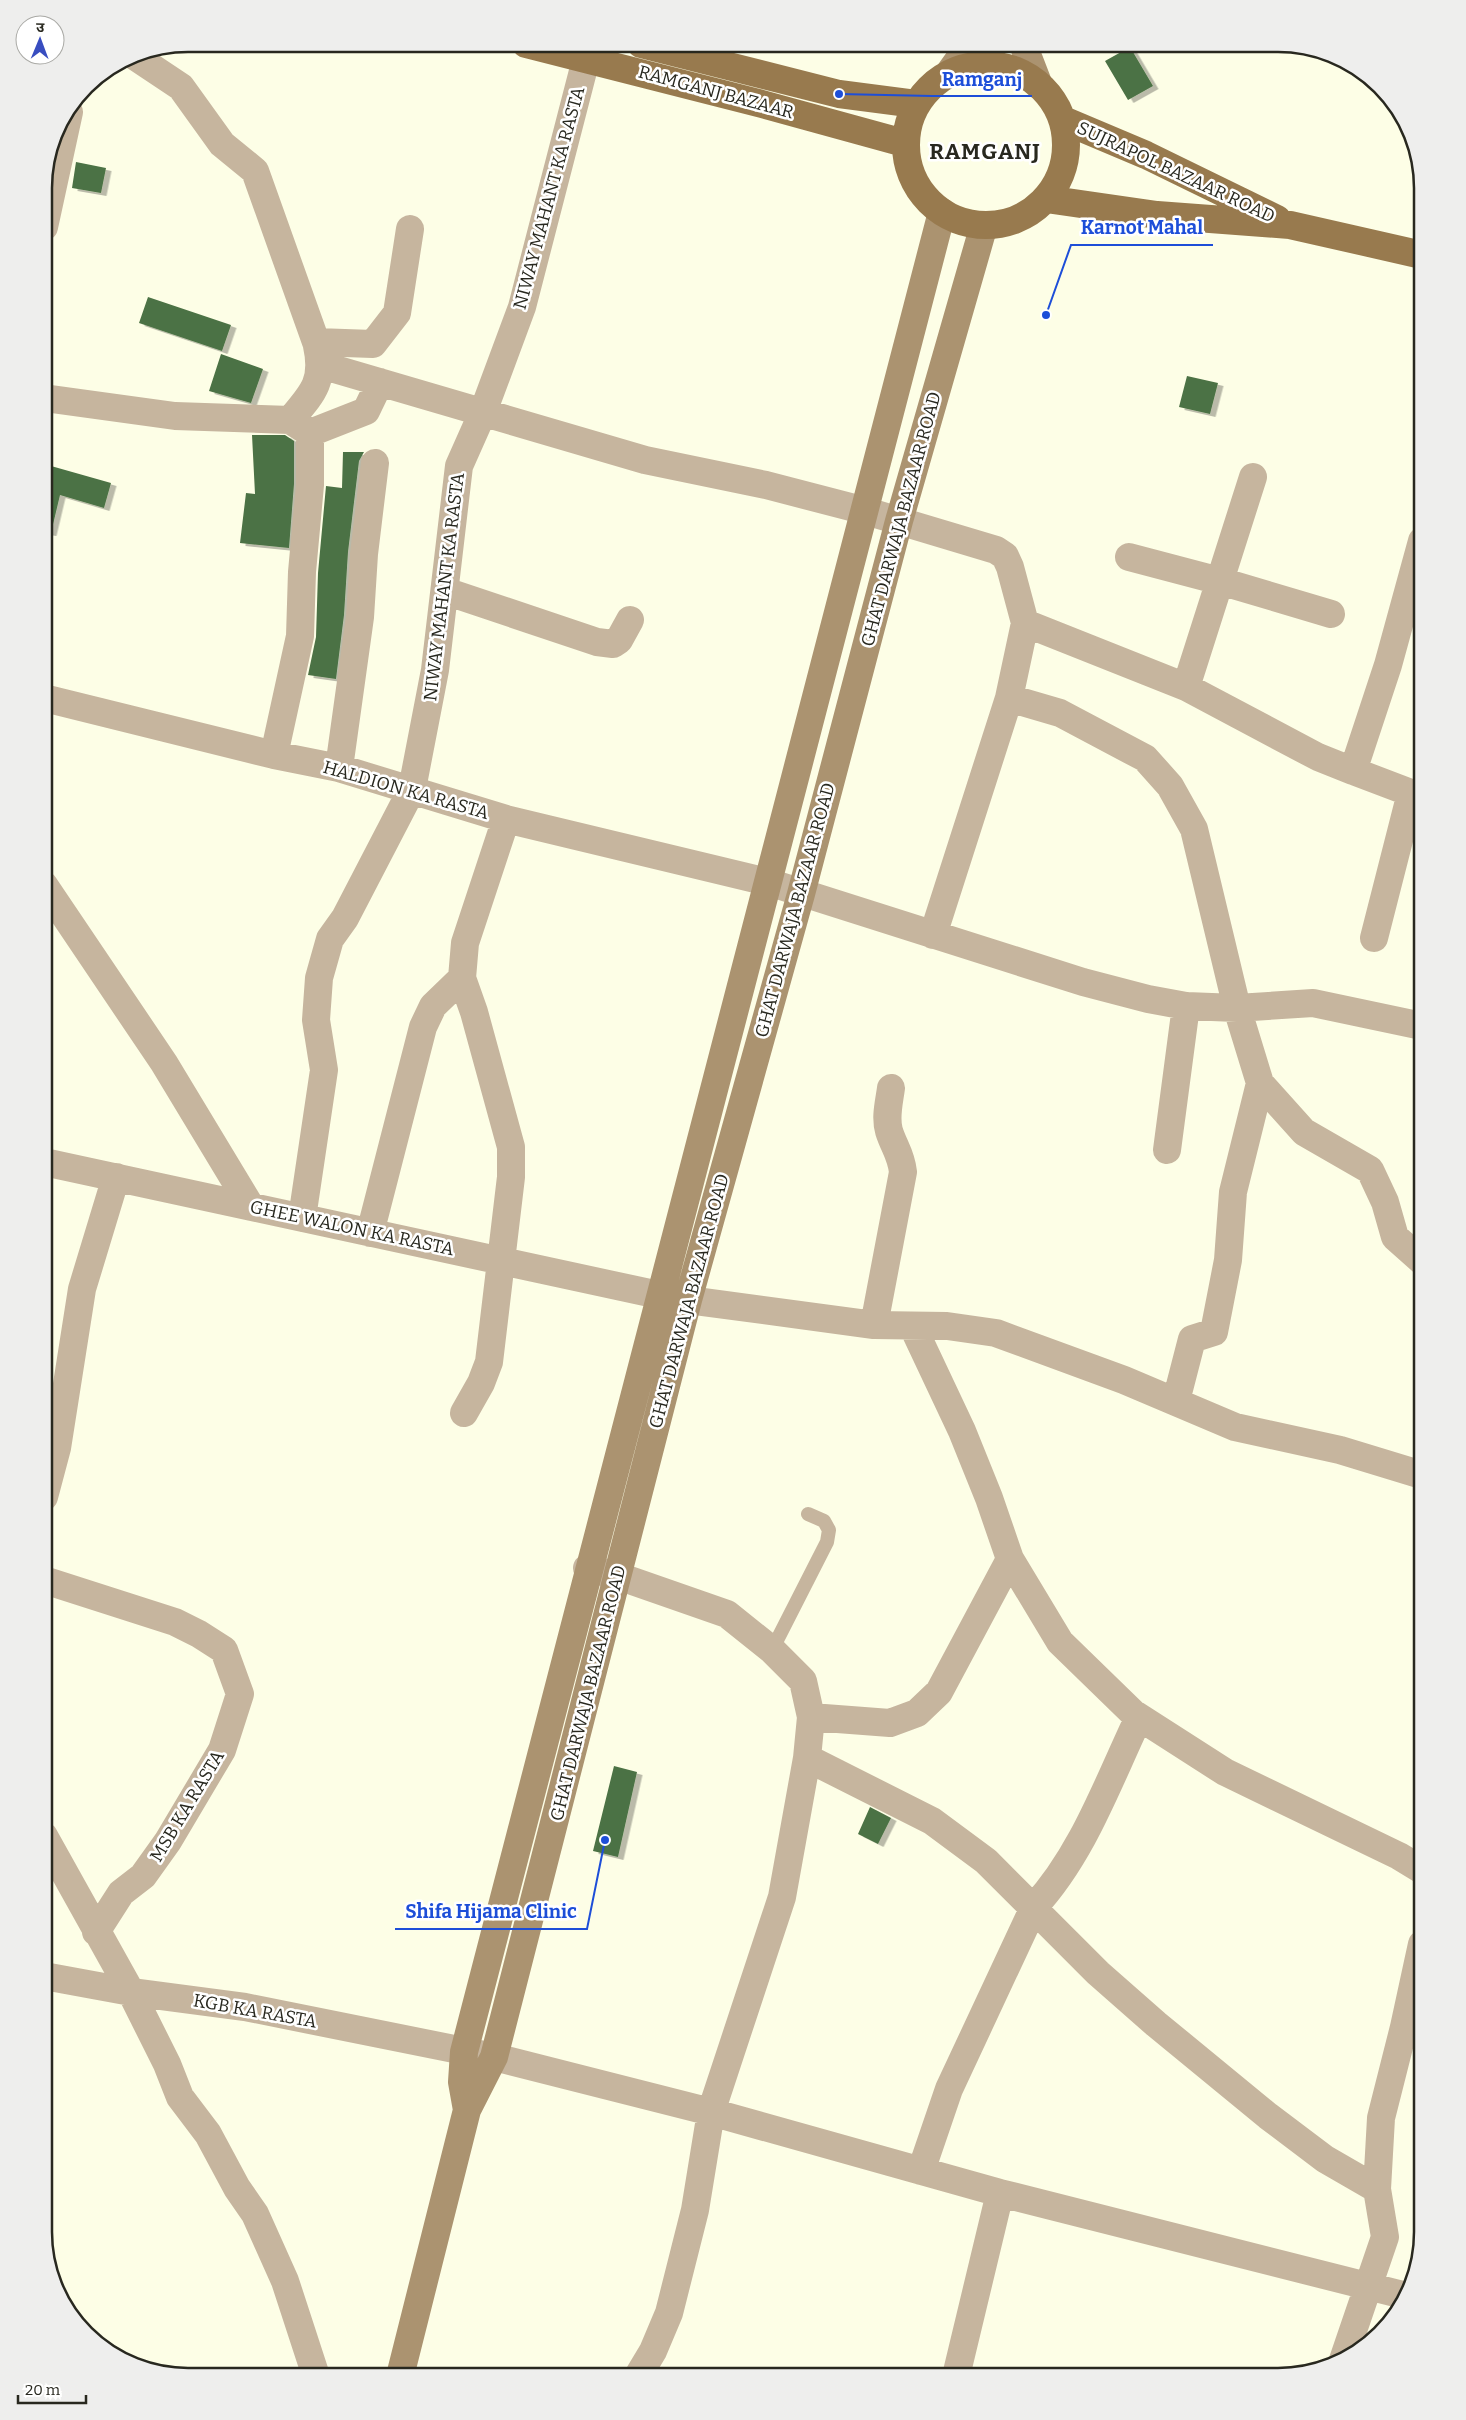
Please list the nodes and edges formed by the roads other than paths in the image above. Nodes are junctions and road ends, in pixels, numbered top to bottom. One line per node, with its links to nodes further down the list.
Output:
1 (588, 52): 23 (street, NIWAY MAHANT KA RASTA)
2 (592, 52): 12 (main road, RAMGANJ BAZAAR)
3 (674, 52): 9 (main road, RAMGANJ BAZAAR)
4 (964, 53): 7 (street)
5 (1026, 53): 8 (street)
6 (142, 61): 20 (street)
7 (950, 72): 8 (main road); 9 (main road)
8 (1038, 83): 10 (main road)
9 (916, 104): 12 (main road)
10 (1063, 120): 14 (main road); 17 (main road, SUJRAPOL BAZAAR ROAD)
11 (64, 135): 13 (street)
12 (904, 143): 15 (main road)
13 (53, 186)
14 (1046, 199): 16 (main road); 17 (main road, SUJRAPOL BAZAAR ROAD)
15 (942, 212): 16 (main road); 27 (street)
16 (984, 225): 28 (street, GHAT DARWAJA BAZAAR ROAD)
17 (1290, 225): 19 (main road, SUJRAPOL BAZAAR ROAD)
18 (410, 229): 20 (street)
19 (1414, 254)
20 (318, 354): 21 (street); 24 (street)
21 (380, 382): 23 (street); 24 (street)
22 (53, 399): 24 (street)
23 (483, 412): 27 (street); 32 (street, NIWAY MAHANT KA RASTA)
24 (300, 427): 39 (street)
25 (375, 463): 40 (street)
26 (1253, 477): 31 (street)
27 (866, 511): 28 (street); 46 (street)
28 (899, 521): 35 (street); 47 (street, GHAT DARWAJA BAZAAR ROAD)
29 (1129, 558): 31 (street)
30 (1414, 570): 41 (street)
31 (1220, 581): 33 (street); 36 (street)
32 (445, 591): 34 (street); 42 (street, NIWAY MAHANT KA RASTA)
33 (1331, 614)
34 (630, 620)
35 (1025, 623): 36 (street); 37 (street)
36 (1186, 687): 41 (street)
37 (1009, 698): 49 (street); 53 (street)
38 (53, 700): 39 (street, HALDION KA RASTA)
39 (274, 755): 40 (street, HALDION KA RASTA)
40 (339, 768): 42 (street, HALDION KA RASTA)
41 (1353, 771): 43 (street)
42 (412, 789): 45 (street, HALDION KA RASTA); 61 (street, NIWAY MAHANT KA RASTA)
43 (1414, 793)
44 (1414, 804): 50 (street)
45 (506, 819): 46 (street, HALDION KA RASTA); 51 (street)
46 (768, 882): 47 (street, HALDION KA RASTA); 65 (street)
47 (801, 894): 49 (street, HALDION KA RASTA); 66 (street, GHAT DARWAJA BAZAAR ROAD)
48 (53, 898): 60 (street)
49 (933, 935): 52 (street, HALDION KA RASTA)
50 (1374, 938)
51 (462, 978): 62 (street); 64 (street)
52 (1186, 1006): 53 (street, HALDION KA RASTA); 57 (street)
53 (1237, 1008): 54 (street, HALDION KA RASTA); 55 (street)
54 (1414, 1024)
55 (1260, 1082): 63 (street); 69 (street)
56 (891, 1088): 67 (street)
57 (1167, 1150)
58 (53, 1164): 59 (street, GHEE WALON KA RASTA)
59 (116, 1177): 60 (street, GHEE WALON KA RASTA); 71 (street)
60 (251, 1207): 61 (street, GHEE WALON KA RASTA)
61 (302, 1218): 62 (street, GHEE WALON KA RASTA)
62 (370, 1233): 64 (street, GHEE WALON KA RASTA)
63 (1414, 1254)
64 (502, 1261): 65 (street, GHEE WALON KA RASTA); 70 (street)
65 (659, 1295): 66 (street); 75 (street)
66 (688, 1300): 67 (street); 76 (street, GHAT DARWAJA BAZAAR ROAD)
67 (874, 1325): 68 (street)
68 (913, 1327): 69 (street); 74 (street)
69 (1176, 1402): 72 (street)
70 (464, 1413)
71 (52, 1465)
72 (1414, 1473)
73 (808, 1514): 78 (lane)
74 (1010, 1559): 79 (street); 80 (street)
75 (587, 1568): 76 (street); 89 (street)
76 (618, 1576): 78 (street); 90 (street, GHAT DARWAJA BAZAAR ROAD)
77 (52, 1583): 85 (street, MSB KA RASTA)
78 (772, 1650): 79 (street)
79 (811, 1717): 81 (street)
80 (1139, 1717): 83 (street); 84 (street)
81 (807, 1758): 84 (street); 92 (street)
82 (52, 1851): 85 (street)
83 (1414, 1865)
84 (1034, 1908): 93 (street); 94 (street)
85 (96, 1932): 88 (street)
86 (52, 1977): 88 (street, KGB KA RASTA)
87 (1414, 1981): 94 (street)
88 (131, 1992): 89 (street, KGB KA RASTA); 99 (street)
89 (464, 2052): 90 (street, KGB KA RASTA); 91 (street)
90 (494, 2057): 91 (street, GHAT DARWAJA BAZAAR ROAD); 92 (street, KGB KA RASTA)
91 (467, 2110): 100 (street, GHAT DARWAJA BAZAAR ROAD)
92 (710, 2112): 93 (street, KGB KA RASTA); 101 (street)
93 (921, 2171): 95 (street, KGB KA RASTA)
94 (1377, 2190): 96 (street)
95 (1000, 2193): 96 (street, KGB KA RASTA); 102 (street)
96 (1367, 2286): 97 (street, KGB KA RASTA); 98 (street)
97 (1398, 2294)
98 (1347, 2348)
99 (313, 2367)
100 (402, 2367)
101 (643, 2367)
102 (958, 2368)

